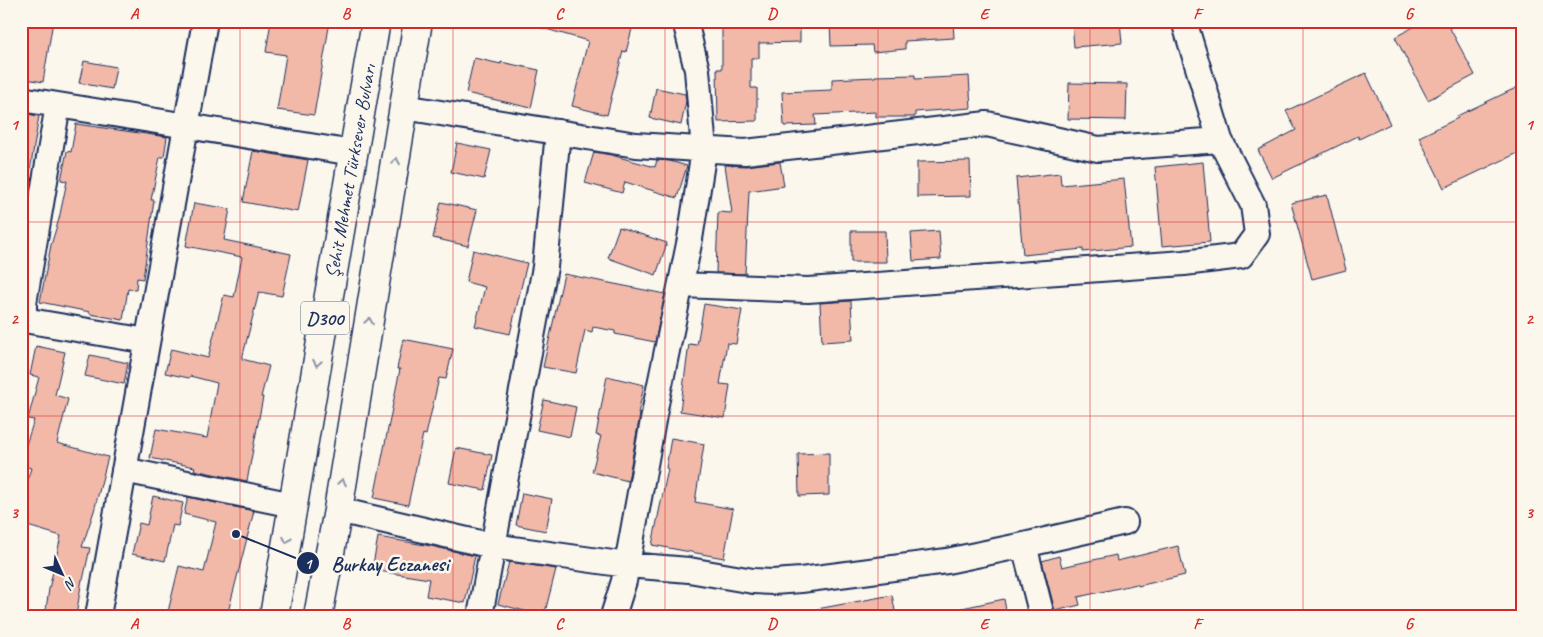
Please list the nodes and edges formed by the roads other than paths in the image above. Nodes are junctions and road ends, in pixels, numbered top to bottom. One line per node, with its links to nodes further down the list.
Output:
1 (205, 21): 9 (street)
2 (376, 21): 13 (highway, Şehit Mehmet Türksever Bulvarı / D300)
3 (418, 21): 8 (highway, Şehit Mehmet Türksever Bulvarı / D300)
4 (686, 21): 12 (street)
5 (1184, 21): 11 (street)
6 (21, 99): 7 (street)
7 (58, 105): 9 (street); 15 (street)
8 (404, 107): 10 (street); 18 (highway, Şehit Mehmet Türksever Bulvarı / D300, one-way to 8)
9 (186, 126): 13 (street); 15 (street)
10 (558, 132): 12 (street); 21 (street)
11 (1220, 140): 12 (street); 14 (street)
12 (704, 150): 14 (street)
13 (353, 153): 17 (highway, Şehit Mehmet Türksever Bulvarı / D300, one-way to 17)
14 (681, 285): 22 (street)
15 (147, 341): 16 (street)
16 (124, 470): 17 (street); 23 (street)
17 (293, 505): 24 (highway, Şehit Mehmet Türksever Bulvarı / D300, one-way to 24)
18 (338, 510): 21 (street); 25 (highway, Şehit Mehmet Türksever Bulvarı / D300)
19 (1125, 522): 20 (street)
20 (1024, 545): 22 (street); 28 (street)
21 (493, 546): 22 (street); 26 (street)
22 (627, 565): 27 (street)
23 (98, 616)
24 (274, 616)
25 (318, 616)
26 (480, 616)
27 (614, 616)
28 (1042, 616)

